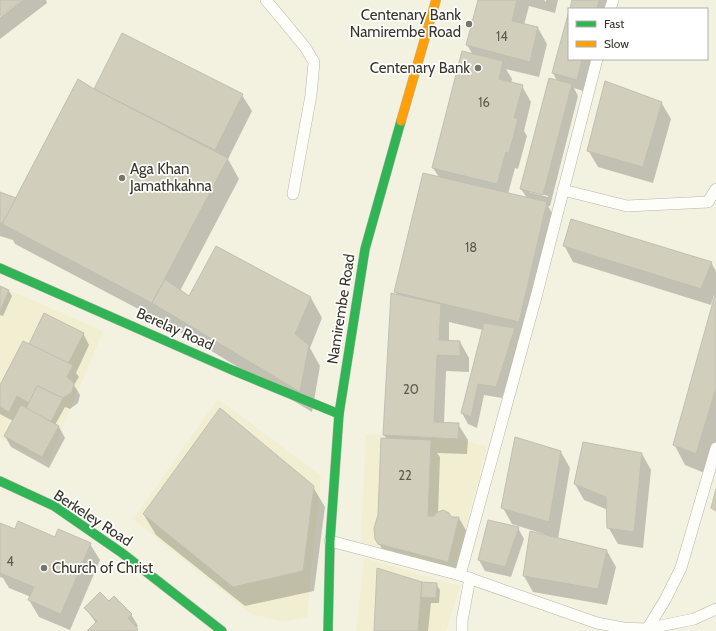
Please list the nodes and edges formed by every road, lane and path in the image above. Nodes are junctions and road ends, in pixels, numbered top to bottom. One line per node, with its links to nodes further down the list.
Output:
1 (266, 0): 6 (lane)
2 (436, 0): 8 (main road, Namirembe Road)
3 (597, 60): 5 (lane)
4 (716, 189): 5 (lane)
5 (563, 190): 12 (lane)
6 (293, 194)
7 (0, 268): 8 (main road, Berelay Road)
8 (339, 414): 11 (main road, Namirembe Road)
9 (716, 448): 14 (lane)
10 (0, 481): 15 (main road, Berkeley Road)
11 (330, 541): 12 (lane); 16 (main road, Namirembe Road)
12 (465, 577): 14 (lane); 17 (lane)
13 (716, 609): 14 (lane)
14 (646, 630)
15 (222, 631)
16 (328, 631)
17 (462, 631)

